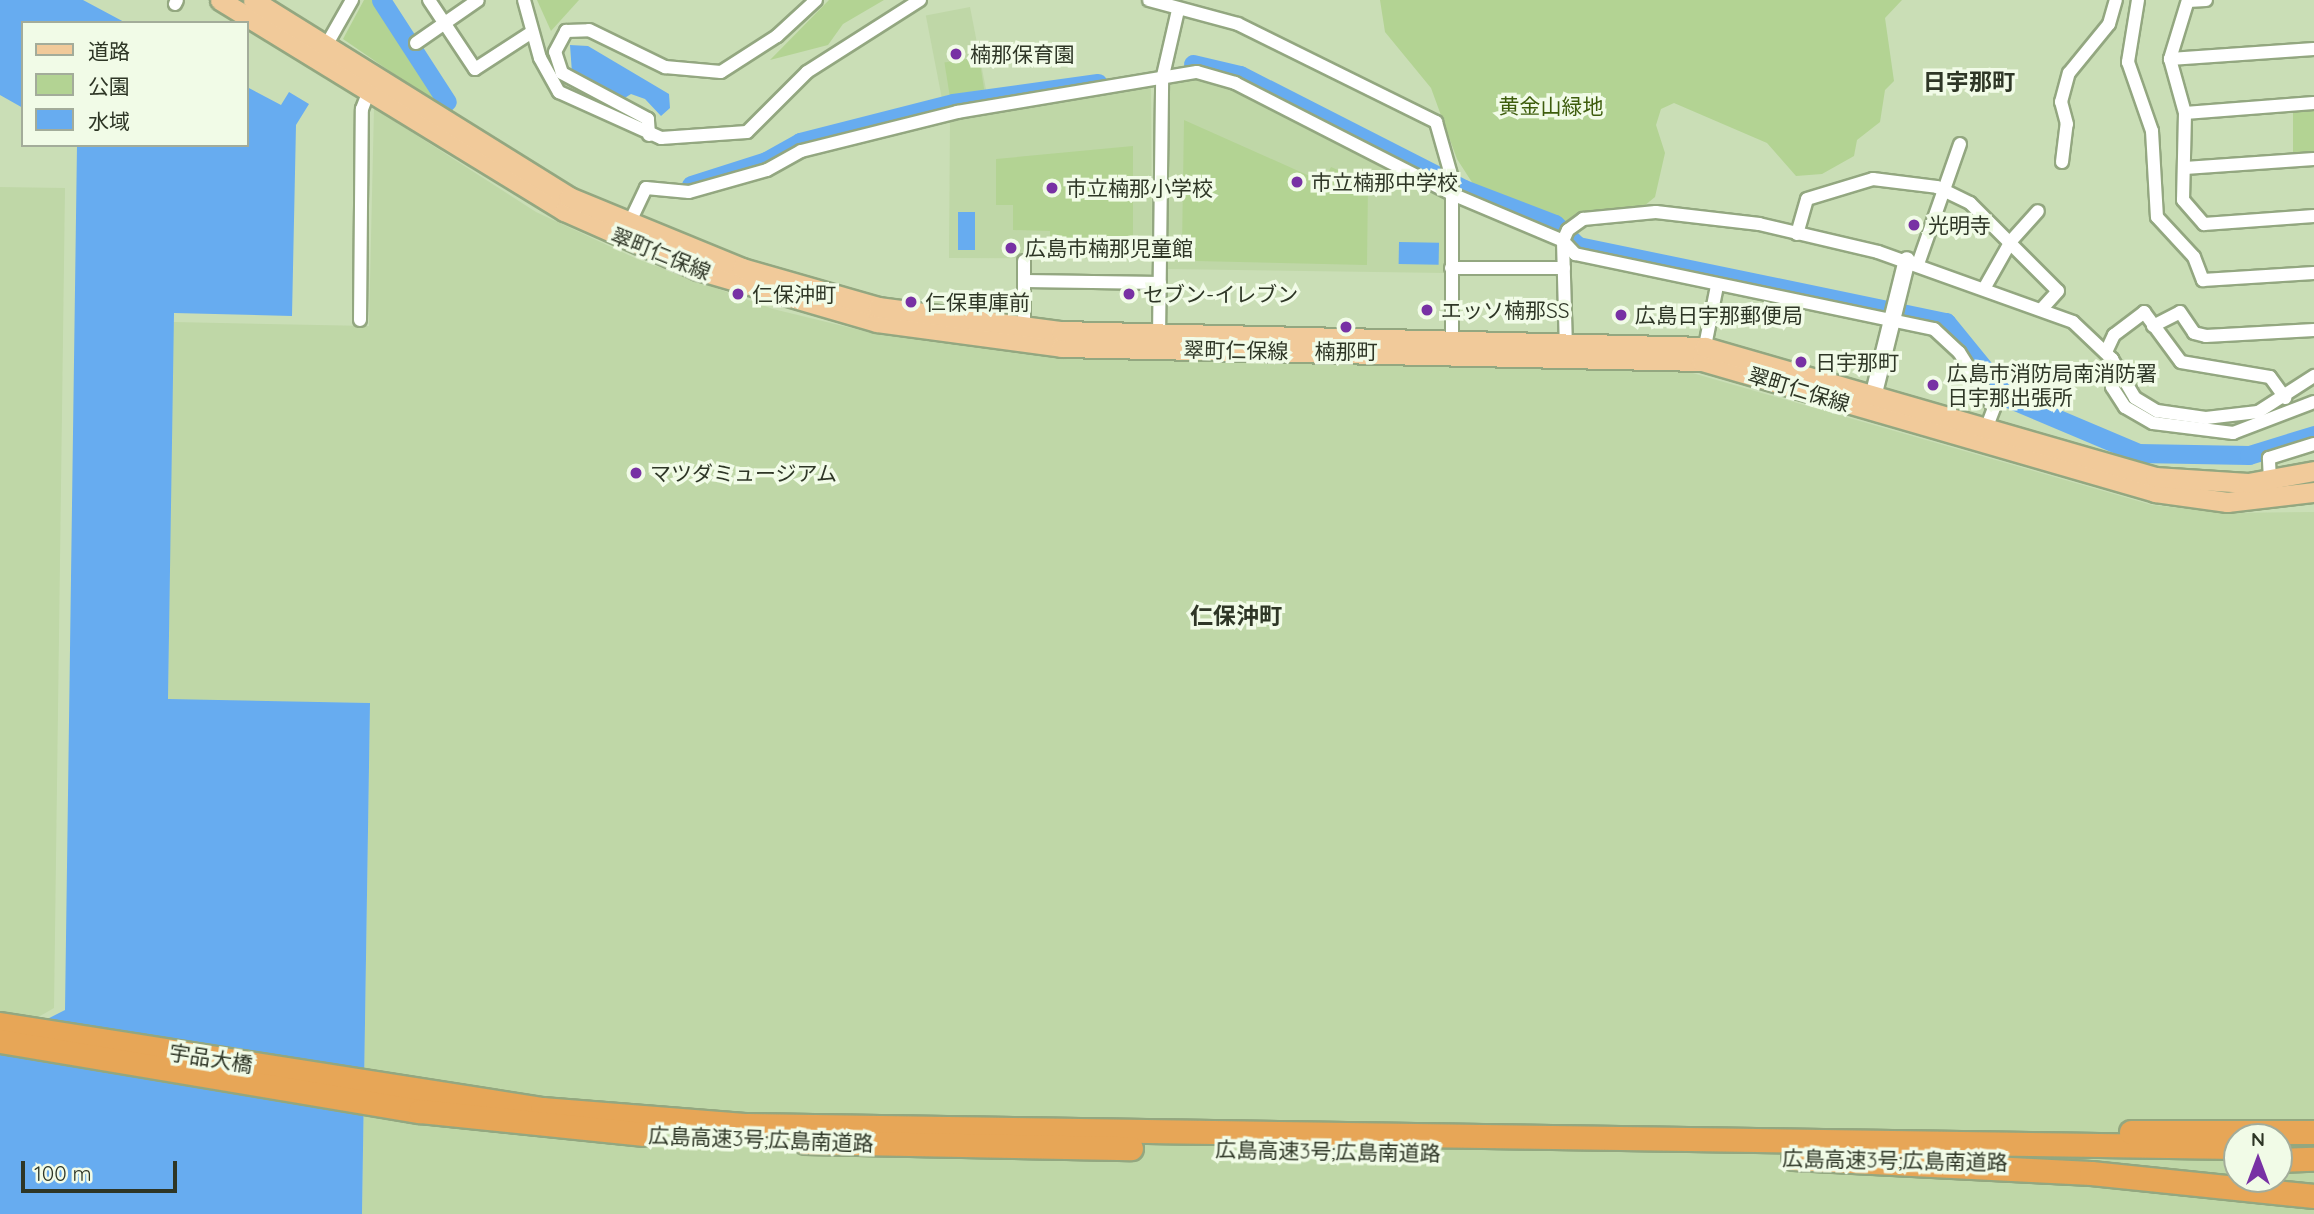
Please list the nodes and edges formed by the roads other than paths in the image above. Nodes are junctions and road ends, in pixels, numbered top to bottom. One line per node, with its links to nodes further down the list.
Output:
1 (220, 0): 22 (main road, 翠町仁保線)
2 (253, 0): 18 (main road, 翠町仁保線)
3 (352, 0): 18 (street)
4 (429, 0): 15 (street)
5 (478, 0): 15 (street)
6 (524, 0): 16 (street)
7 (816, 0): 25 (street)
8 (920, 0): 25 (street)
9 (1149, 0): 14 (street)
10 (2116, 0): 28 (street)
11 (2138, 0): 42 (street)
12 (2188, 0): 13 (street); 20 (street)
13 (2206, 0)
14 (1178, 10): 21 (street); 30 (street)
15 (444, 24): 16 (street); 17 (street)
16 (532, 32): 25 (street)
17 (416, 43)
18 (327, 44): 22 (main road, 翠町仁保線)
19 (2314, 49): 20 (street)
20 (2170, 59): 24 (street)
21 (1162, 80): 30 (street); 34 (street); 44 (street)
22 (373, 83): 34 (main road, 翠町仁保線); 50 (street)
23 (2314, 103): 24 (street)
24 (2185, 113): 29 (street)
25 (649, 135)
26 (1960, 145): 31 (street)
27 (2314, 159): 29 (street)
28 (2062, 162)
29 (2185, 168): 33 (street)
30 (1452, 187): 36 (street); 40 (street)
31 (1940, 189): 35 (street); 37 (street); 39 (street)
32 (2038, 211): 37 (street)
33 (2314, 216)
34 (625, 232): 47 (main road, 翠町仁保線)
35 (1797, 234): 36 (street); 39 (street)
36 (1565, 237): 41 (street); 45 (street)
37 (2011, 241): 46 (street); 48 (street)
38 (1024, 261): 43 (street)
39 (1913, 262): 46 (street); 49 (street)
40 (1451, 268): 41 (street); 55 (street)
41 (1564, 268): 56 (street)
42 (2314, 273)
43 (1025, 281): 44 (street); 52 (street)
44 (1160, 283): 54 (street)
45 (1717, 286): 49 (street); 57 (street)
46 (1985, 287): 48 (street)
47 (802, 294): 52 (main road, 翠町仁保線); 54 (main road, 翠町仁保線)
48 (2042, 309): 58 (street)
49 (1894, 312): 62 (street); 63 (street)
50 (360, 320)
51 (2152, 326): 53 (street); 58 (street); 60 (street)
52 (1024, 328): 54 (main road, 翠町仁保線)
53 (2314, 330)
54 (1159, 341): 55 (main road, 翠町仁保線)
55 (1452, 347): 56 (main road, 翠町仁保線)
56 (1566, 348): 57 (main road, 翠町仁保線)
57 (1704, 354): 62 (main road, 翠町仁保線)
58 (2109, 356): 60 (street); 61 (street)
59 (2314, 376): 60 (street)
60 (2285, 398)
61 (2314, 402)
62 (1871, 403): 63 (main road, 翠町仁保線); 67 (main road, 翠町仁保線)
63 (1986, 429): 66 (main road, 翠町仁保線)
64 (2314, 444): 66 (street)
65 (2314, 471): 66 (main road, 翠町仁保線)
66 (2270, 480)
67 (2314, 492)
68 (0, 1024): 70 (highway, 宇品大橋)
69 (0, 1041): 70 (highway, 宇品大橋)
70 (421, 1102): 74 (highway, 広島高速3号;広島南道路); 78 (highway, 広島高速3号;広島南道路)
71 (2314, 1124): 72 (highway)
72 (2202, 1131): 73 (highway); 74 (highway)
73 (2314, 1132)
74 (1926, 1145): 77 (highway, 広島高速3号;広島南道路)
75 (2314, 1145): 76 (highway)
76 (2293, 1146)
77 (2223, 1147)
78 (1793, 1158): 81 (highway, 広島高速3号;広島南道路); 82 (highway)
79 (2314, 1159): 80 (highway)
80 (2293, 1160)
81 (2223, 1161)
82 (2314, 1196)

